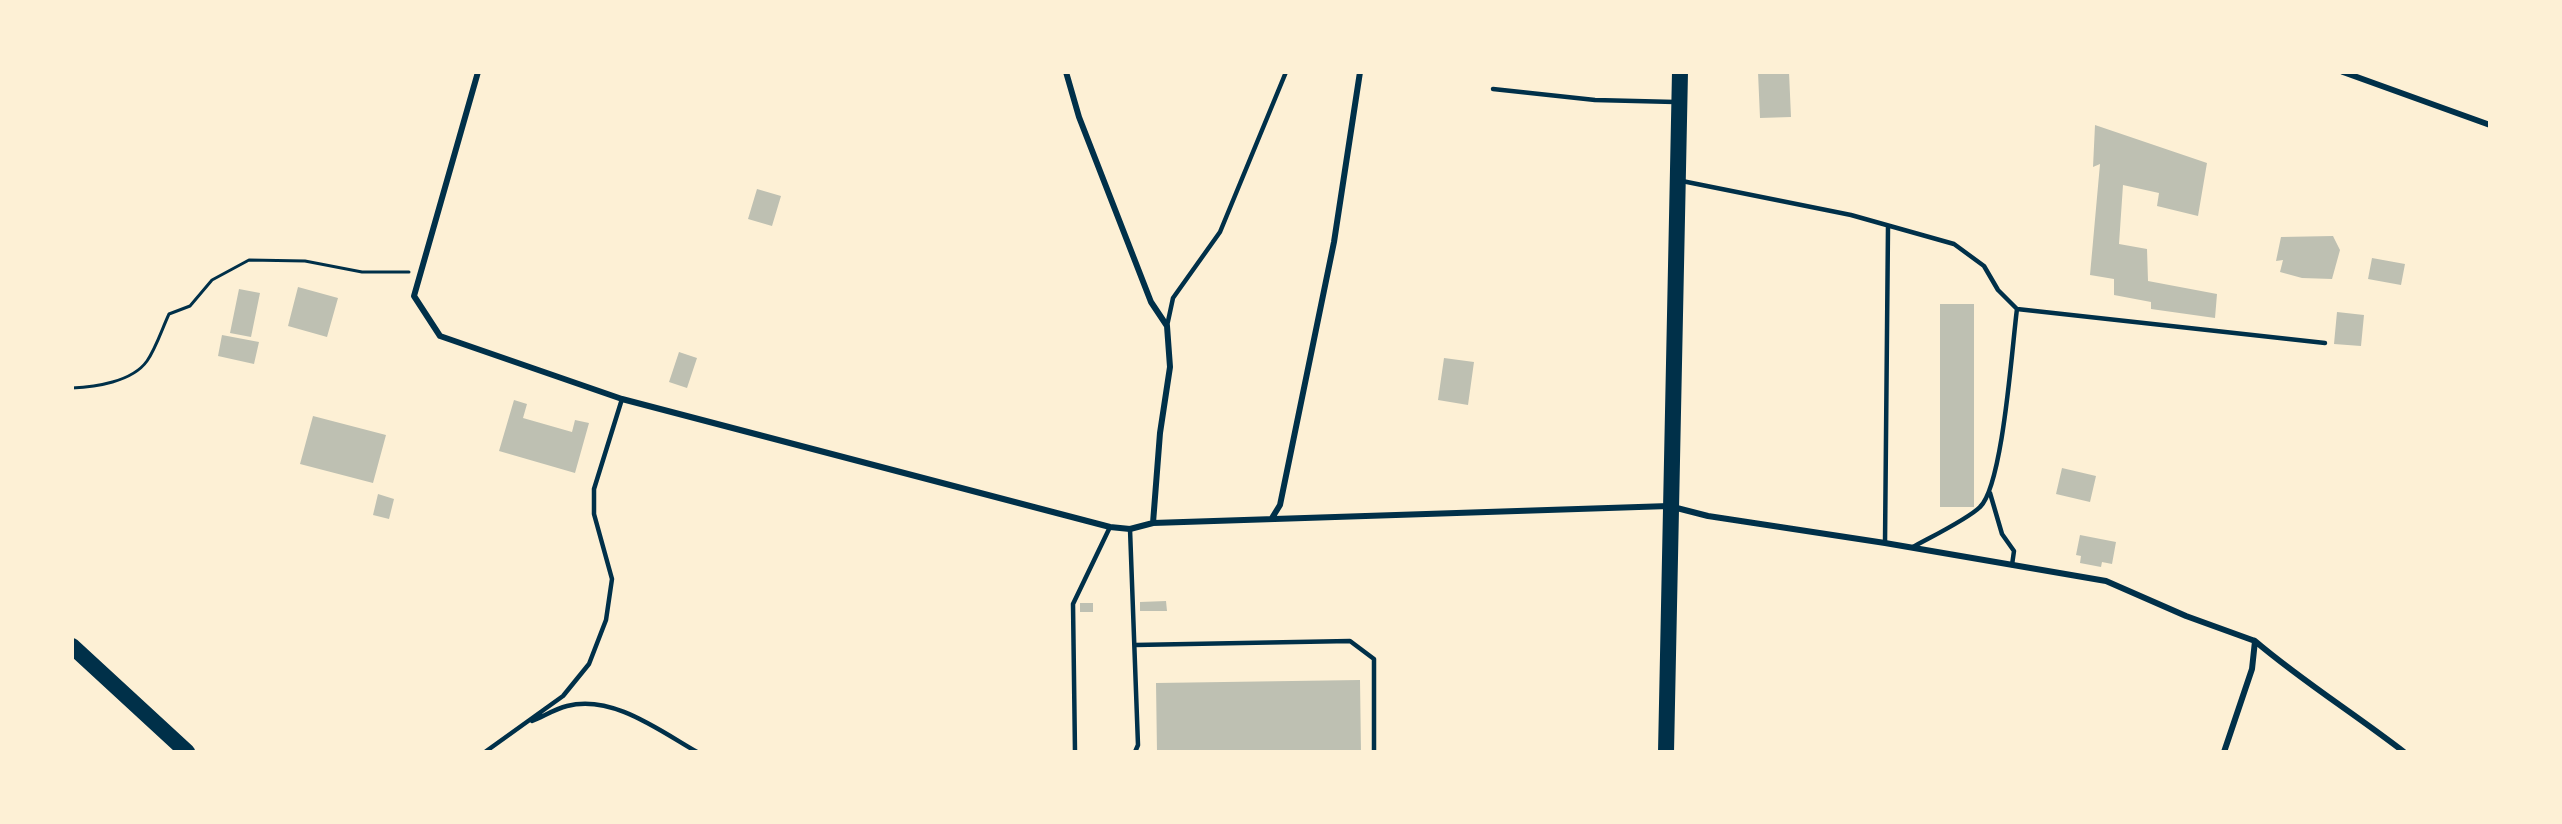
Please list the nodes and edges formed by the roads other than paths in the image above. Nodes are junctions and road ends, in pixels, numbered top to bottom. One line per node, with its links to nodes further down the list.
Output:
1 (478, 72): 15 (street)
2 (1066, 72): 13 (street)
3 (1286, 72): 13 (lane)
4 (1360, 72): 18 (street)
5 (1680, 72): 8 (highway)
6 (2343, 72): 9 (street)
7 (1493, 89): 8 (lane)
8 (1678, 102): 10 (highway)
9 (2490, 125)
10 (1677, 179): 11 (lane); 17 (highway)
11 (1888, 227): 12 (lane); 22 (lane)
12 (2017, 309): 14 (lane); 16 (lane)
13 (1167, 326): 19 (street)
14 (2325, 343)
15 (622, 399): 20 (street); 28 (lane)
16 (1990, 493): 23 (lane); 24 (lane)
17 (1669, 506): 18 (street); 22 (street); 35 (highway)
18 (1272, 518): 19 (street)
19 (1153, 523): 21 (street)
20 (1110, 526): 21 (street); 32 (lane)
21 (1130, 529): 26 (lane)
22 (1885, 543): 23 (street)
23 (1912, 548): 24 (street)
24 (2012, 565): 25 (street)
25 (2255, 641): 36 (street); 37 (street)
26 (1135, 645): 33 (lane); 34 (lane)
27 (72, 646): 29 (highway)
28 (522, 725): 30 (lane); 31 (lane)
29 (187, 752)
30 (485, 752)
31 (697, 752)
32 (1075, 752)
33 (1135, 752)
34 (1374, 752)
35 (1666, 752)
36 (2224, 752)
37 (2404, 752)

